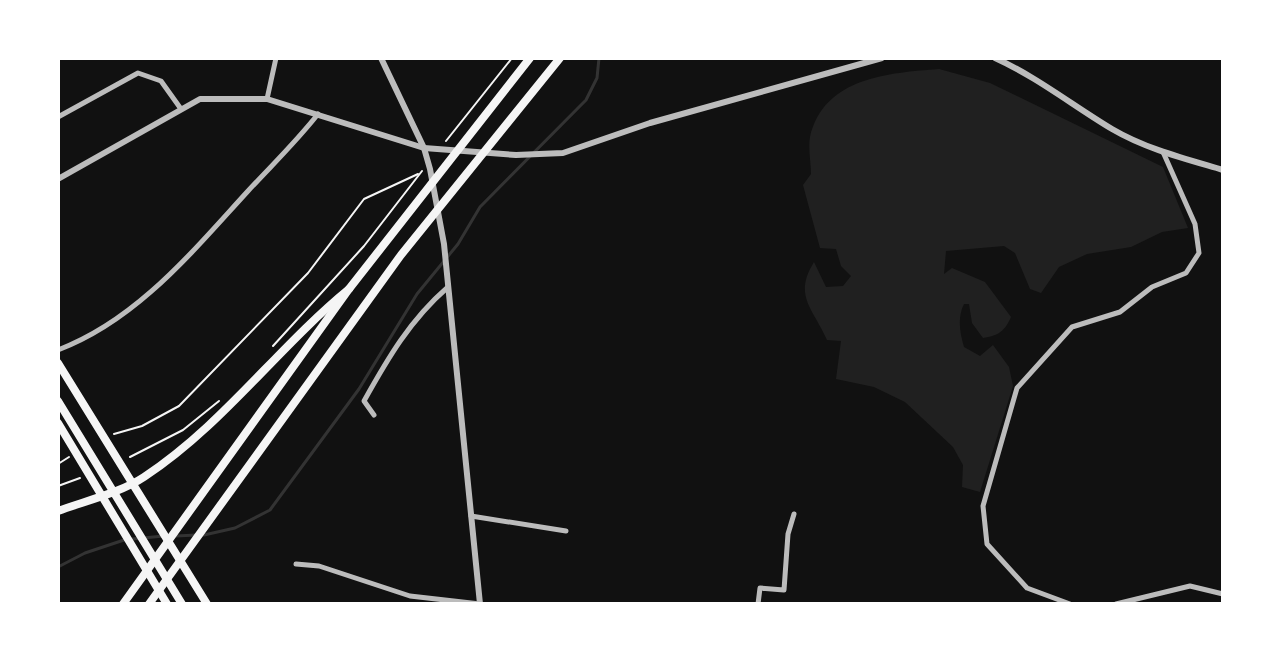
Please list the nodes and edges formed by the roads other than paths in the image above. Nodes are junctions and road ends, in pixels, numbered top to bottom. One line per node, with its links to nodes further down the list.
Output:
1 (276, 58): 7 (street)
2 (381, 58): 11 (street)
3 (530, 58): 16 (highway)
4 (561, 58): 30 (highway)
5 (882, 58): 11 (street)
6 (995, 58): 12 (street)
7 (267, 99): 8 (street); 9 (street)
8 (181, 109): 10 (street); 14 (street)
9 (318, 114): 11 (street); 17 (street)
10 (58, 117)
11 (424, 148): 15 (street)
12 (1163, 152): 13 (street); 36 (street)
13 (1223, 170)
14 (58, 179)
15 (447, 284): 20 (street); 24 (street)
16 (349, 289): 22 (highway); 29 (highway)
17 (58, 350)
18 (58, 363): 33 (highway)
19 (58, 401): 32 (highway)
20 (374, 415)
21 (58, 423): 31 (highway)
22 (58, 511)
23 (794, 514): 35 (street)
24 (470, 516): 25 (street); 34 (street)
25 (566, 531)
26 (296, 564): 28 (street)
27 (1223, 594): 37 (street)
28 (427, 601): 34 (street)
29 (123, 604)
30 (149, 604)
31 (167, 604)
32 (182, 604)
33 (207, 604)
34 (480, 604)
35 (758, 604)
36 (1070, 604)
37 (1116, 604)

